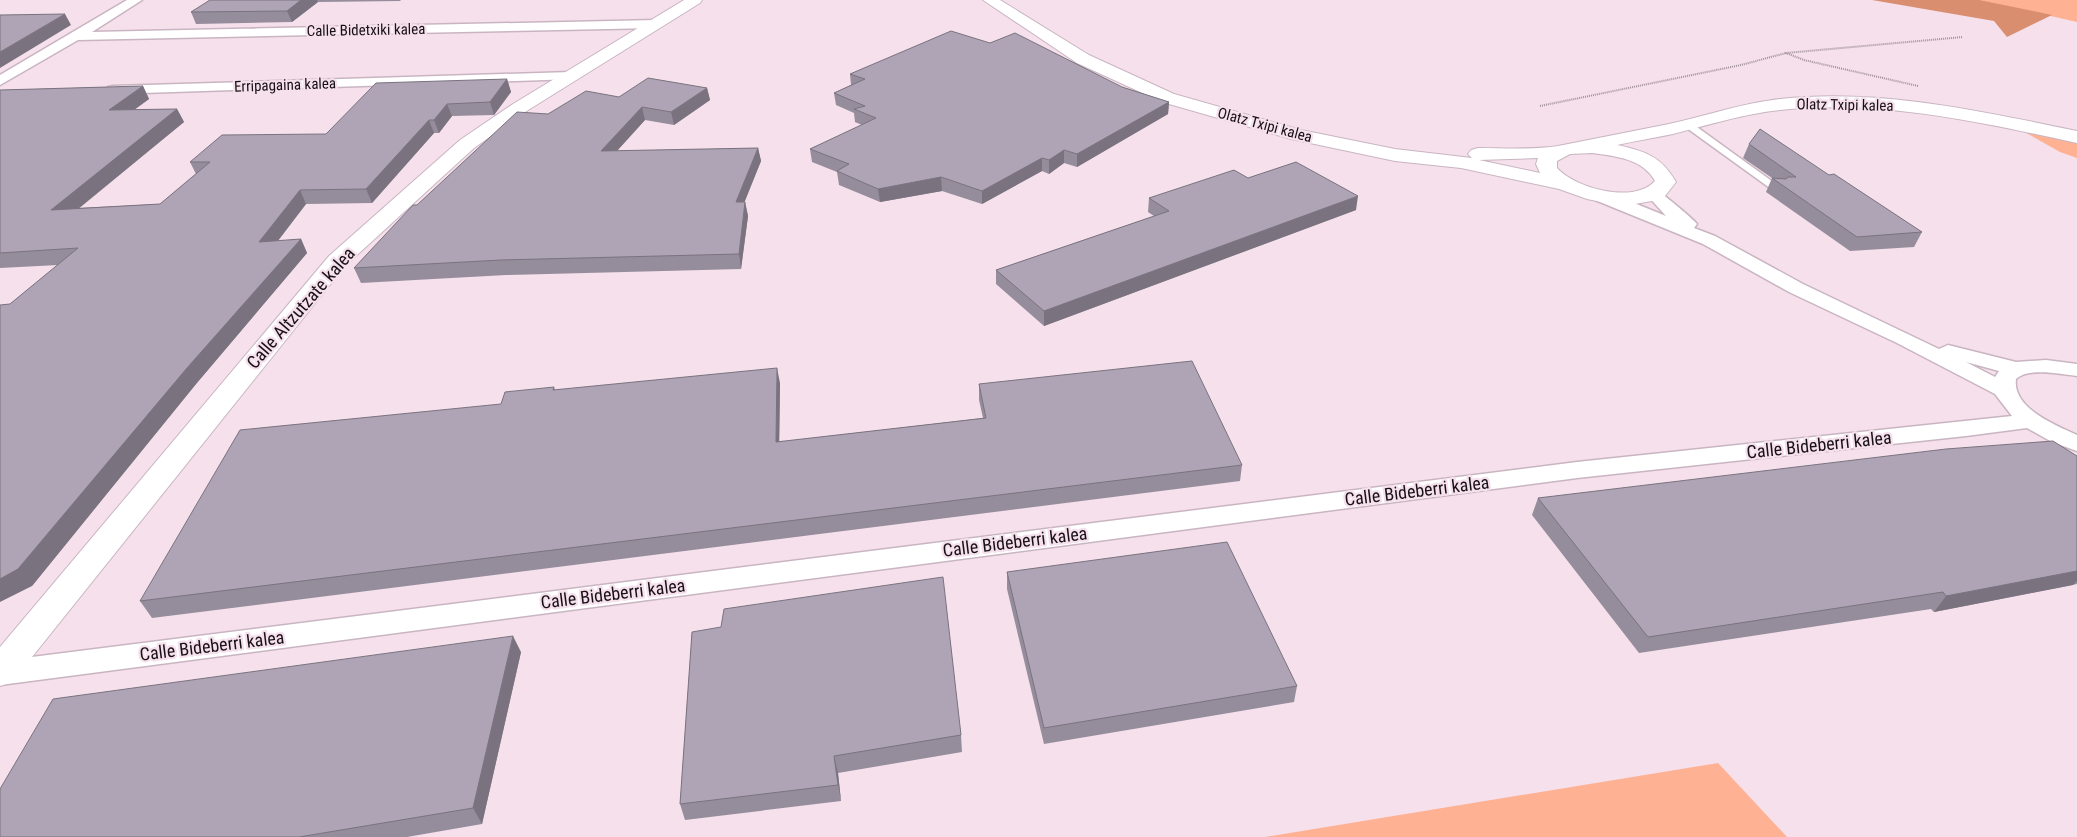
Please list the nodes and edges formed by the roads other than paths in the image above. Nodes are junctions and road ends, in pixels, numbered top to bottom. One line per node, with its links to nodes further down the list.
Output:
1 (136, 0): 6 (street, Calle Bidetxiki kalea)
2 (694, 0): 5 (street, Calle Altzutzate kalea)
3 (990, 0): 15 (street, Olatz Txipi kalea)
4 (1000, 0): 13 (street, Olatz Txipi kalea)
5 (657, 24): 6 (street, Calle Bidetxiki kalea); 7 (street, Calle Altzutzate kalea)
6 (75, 36): 8 (street, Calle Bidetxiki kalea)
7 (571, 76): 9 (street, Erripagaina kalea); 26 (street, Calle Altzutzate kalea)
8 (0, 81)
9 (98, 90)
10 (1678, 127): 11 (street, Olatz Txipi kalea); 12 (street, Olatz Txipi kalea); 14 (street, Olatz Txipi kalea); 16 (lane)
11 (2077, 138)
12 (1581, 147): 13 (street, Olatz Txipi kalea); 14 (street)
13 (1556, 152): 15 (street)
14 (1643, 160): 17 (street)
15 (1564, 184): 18 (street, Olatz Txipi kalea)
16 (1777, 189)
17 (1654, 194): 18 (street, Olatz Txipi kalea); 19 (street)
18 (1601, 196): 19 (street)
19 (1709, 240): 20 (street)
20 (1904, 338): 21 (street); 23 (street)
21 (2016, 369): 22 (street); 23 (street)
22 (2077, 370)
23 (2004, 390): 24 (street)
24 (2031, 420): 25 (street); 26 (street, Calle Bideberri kalea)
25 (2077, 444)
26 (0, 672)

